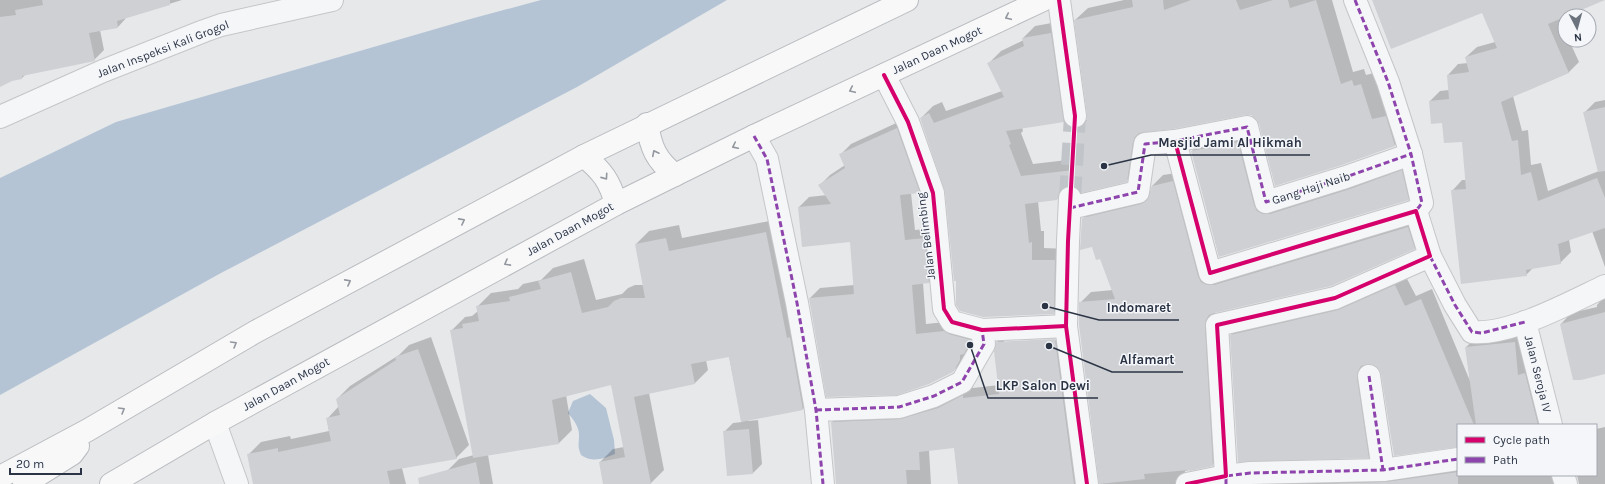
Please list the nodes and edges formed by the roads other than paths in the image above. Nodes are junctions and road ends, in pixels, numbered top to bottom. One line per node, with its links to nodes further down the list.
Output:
1 (332, 0): 8 (street, Jalan Inspeksi Kali Grogol)
2 (907, 0): 9 (highway)
3 (1043, 0): 6 (highway, Jalan Daan Mogot, one-way to 6)
4 (1059, 0): 7 (street)
5 (1355, 0): 12 (street)
6 (884, 75): 10 (highway, Jalan Daan Mogot, one-way to 10); 21 (street, Jalan Belimbing)
7 (1075, 116)
8 (0, 117)
9 (647, 124): 13 (highway); 14 (highway, one-way to 9)
10 (754, 136): 14 (highway, Jalan Daan Mogot, one-way to 14); 23 (street)
11 (1175, 141): 12 (street, Gang Haji Naib); 16 (street); 20 (street, Gang Haji Naib)
12 (1411, 154): 16 (street)
13 (584, 156): 15 (highway, one-way to 15); 26 (highway, one-way to 13)
14 (675, 175): 15 (highway, Jalan Daan Mogot)
15 (616, 204): 24 (highway, Jalan Daan Mogot, one-way to 24)
16 (1416, 212): 17 (street)
17 (1430, 256): 19 (street); 30 (street)
18 (1605, 286): 19 (street)
19 (1525, 322): 25 (street, Jalan Seroja IV)
20 (1066, 326): 21 (street, Jalan Belimbing); 35 (street)
21 (982, 330): 23 (street)
22 (1369, 376): 28 (street)
23 (816, 410): 34 (street)
24 (214, 423): 32 (highway, Jalan Daan Mogot); 33 (street)
25 (1551, 424)
26 (88, 430): 29 (highway); 31 (highway)
27 (1457, 459): 28 (street)
28 (1383, 470): 30 (street)
29 (0, 477)
30 (1226, 480): 36 (street)
31 (24, 484)
32 (111, 484)
33 (237, 484)
34 (823, 484)
35 (1087, 484)
36 (1187, 484)

